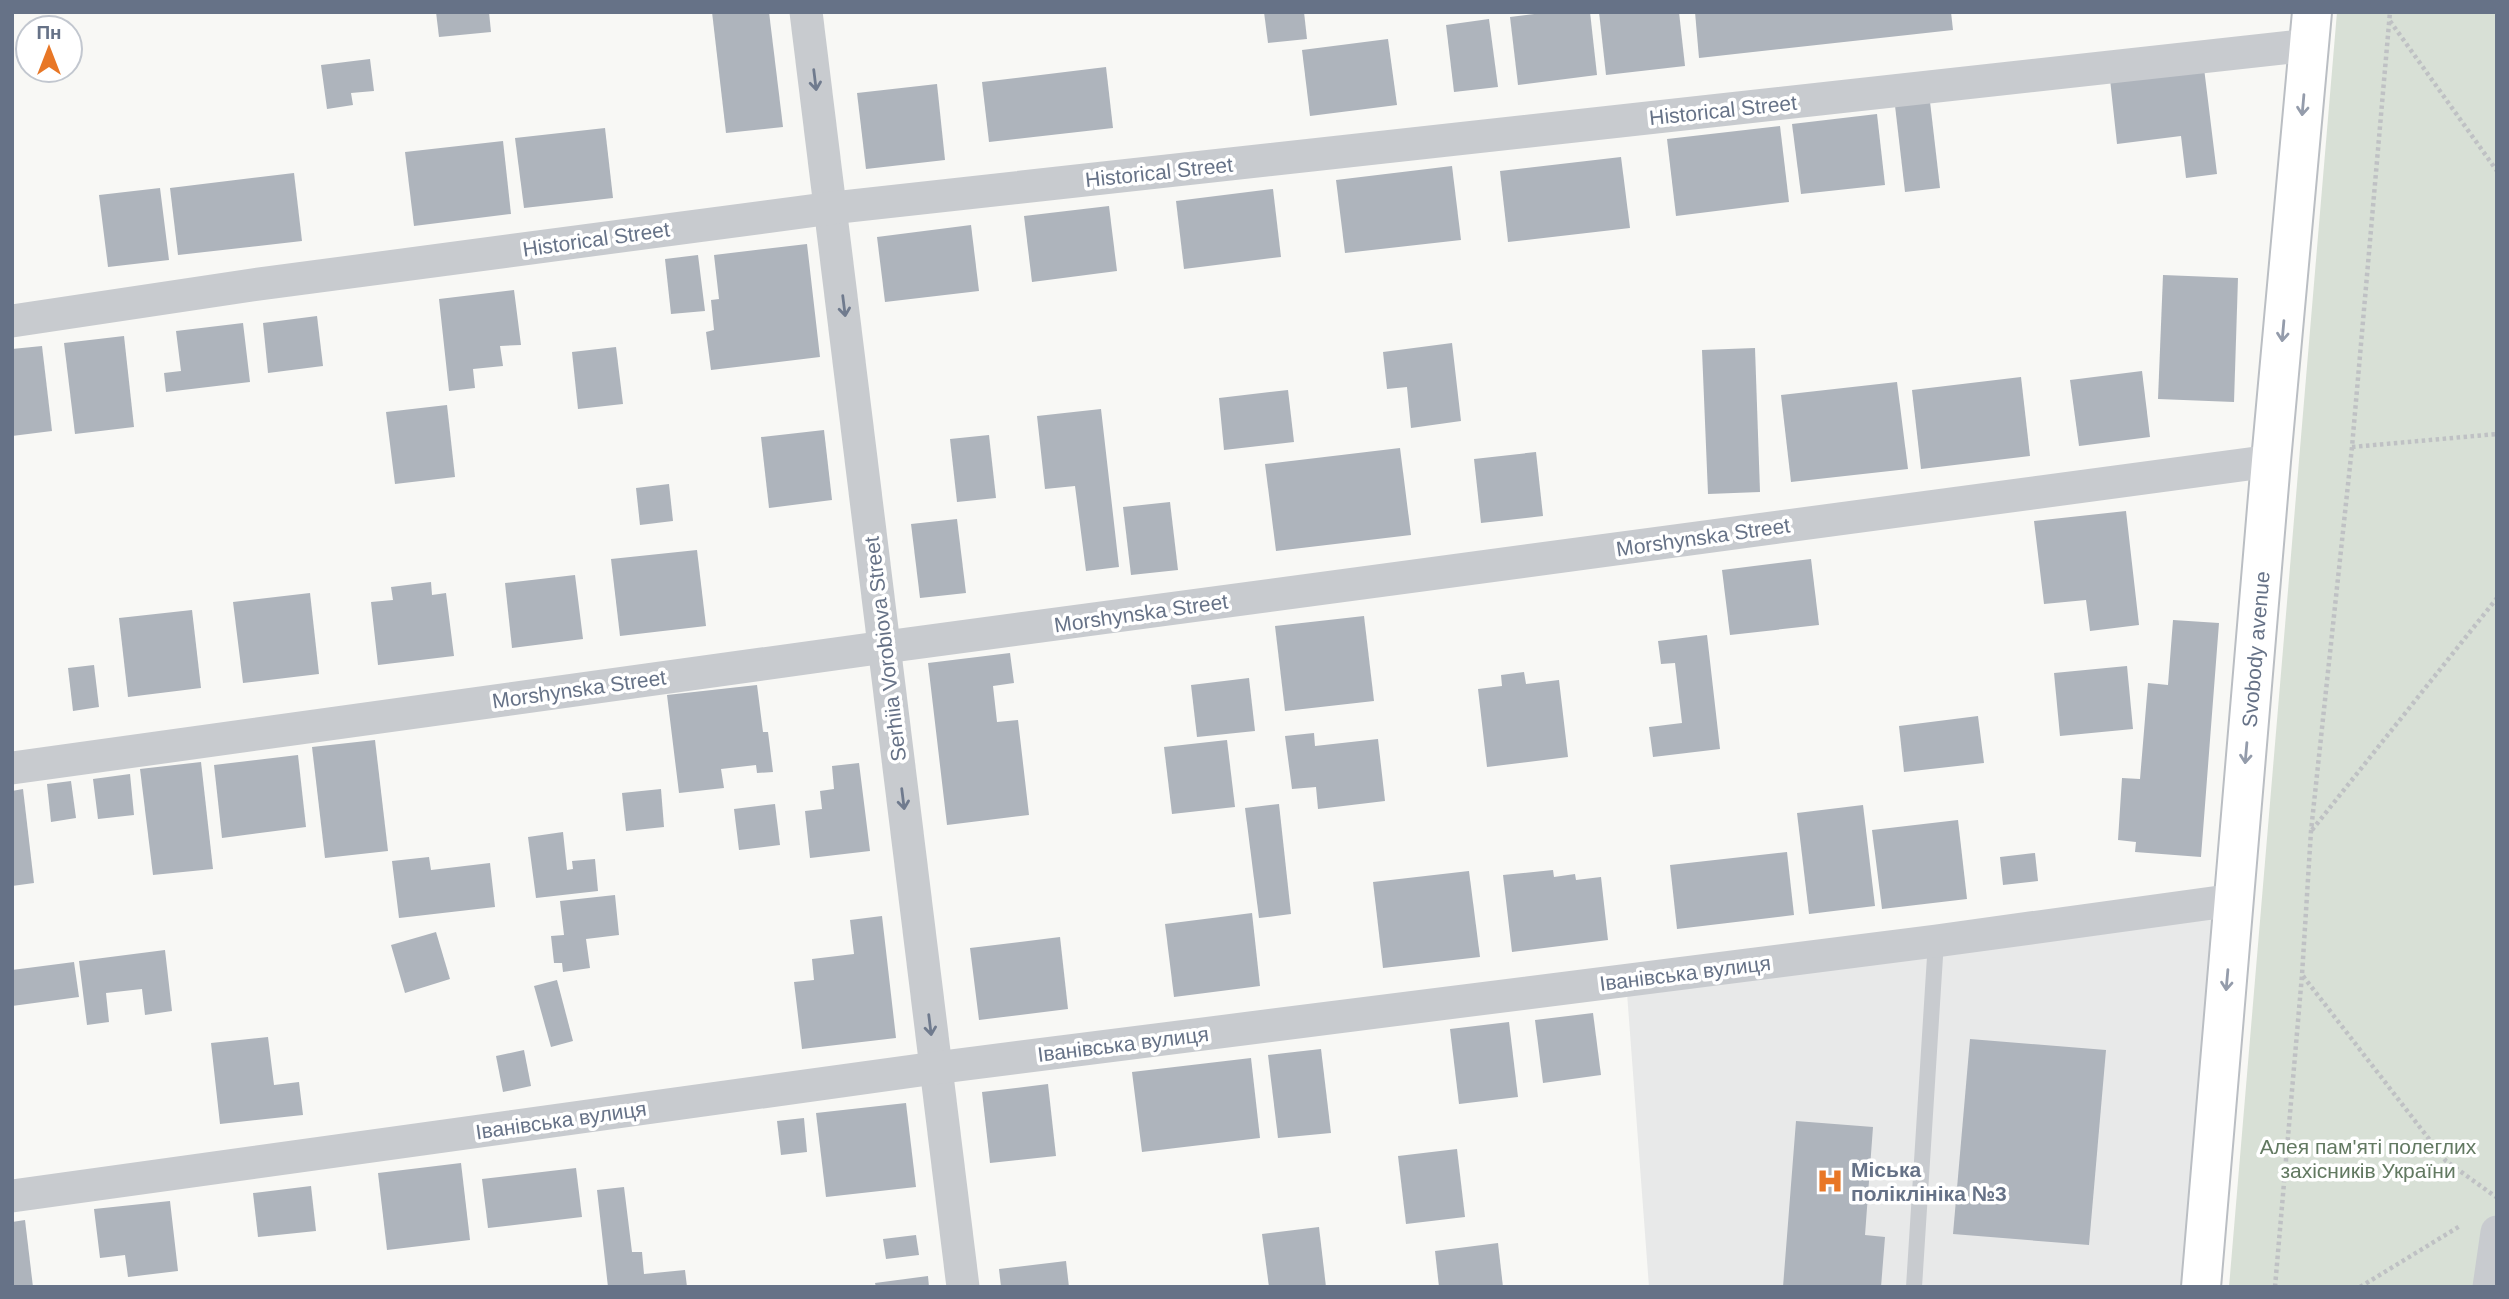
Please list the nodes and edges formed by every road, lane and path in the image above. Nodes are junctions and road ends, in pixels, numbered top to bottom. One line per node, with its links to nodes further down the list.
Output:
1 (806, 12): 6 (street, Serhiia Vorobiova Street, one-way to 6)
2 (2390, 12): 3 (path)
3 (2389, 21): 5 (path); 9 (path)
4 (2310, 29): 6 (street, Historical Street); 10 (main road, Svobody avenue, one-way to 10)
5 (2497, 171)
6 (832, 208): 7 (street, Historical Street); 12 (street, Serhiia Vorobiova Street, one-way to 12)
7 (12, 321)
8 (2497, 434): 9 (path)
9 (2352, 447): 14 (path)
10 (2271, 461): 12 (street, Morshynska Street); 15 (main road, Svobody avenue, one-way to 15)
11 (2497, 598): 14 (path)
12 (885, 647): 13 (street, Morshynska Street); 18 (street, Serhiia Vorobiova Street, one-way to 18)
13 (12, 768)
14 (2312, 831): 17 (path)
15 (2234, 900): 16 (street, Іванівська вулиця); 25 (main road, Svobody avenue, one-way to 25)
16 (1936, 941): 18 (street, Іванівська вулиця); 24 (lane)
17 (2302, 975): 20 (path); 26 (path)
18 (935, 1068): 19 (street, Іванівська вулиця); 23 (street, Serhiia Vorobiova Street)
19 (12, 1196)
20 (2497, 1197)
21 (2465, 1223): 27 (path)
22 (2497, 1232): 28 (street)
23 (962, 1287)
24 (1914, 1287)
25 (2201, 1287)
26 (2275, 1287)
27 (2360, 1287)
28 (2489, 1287)

